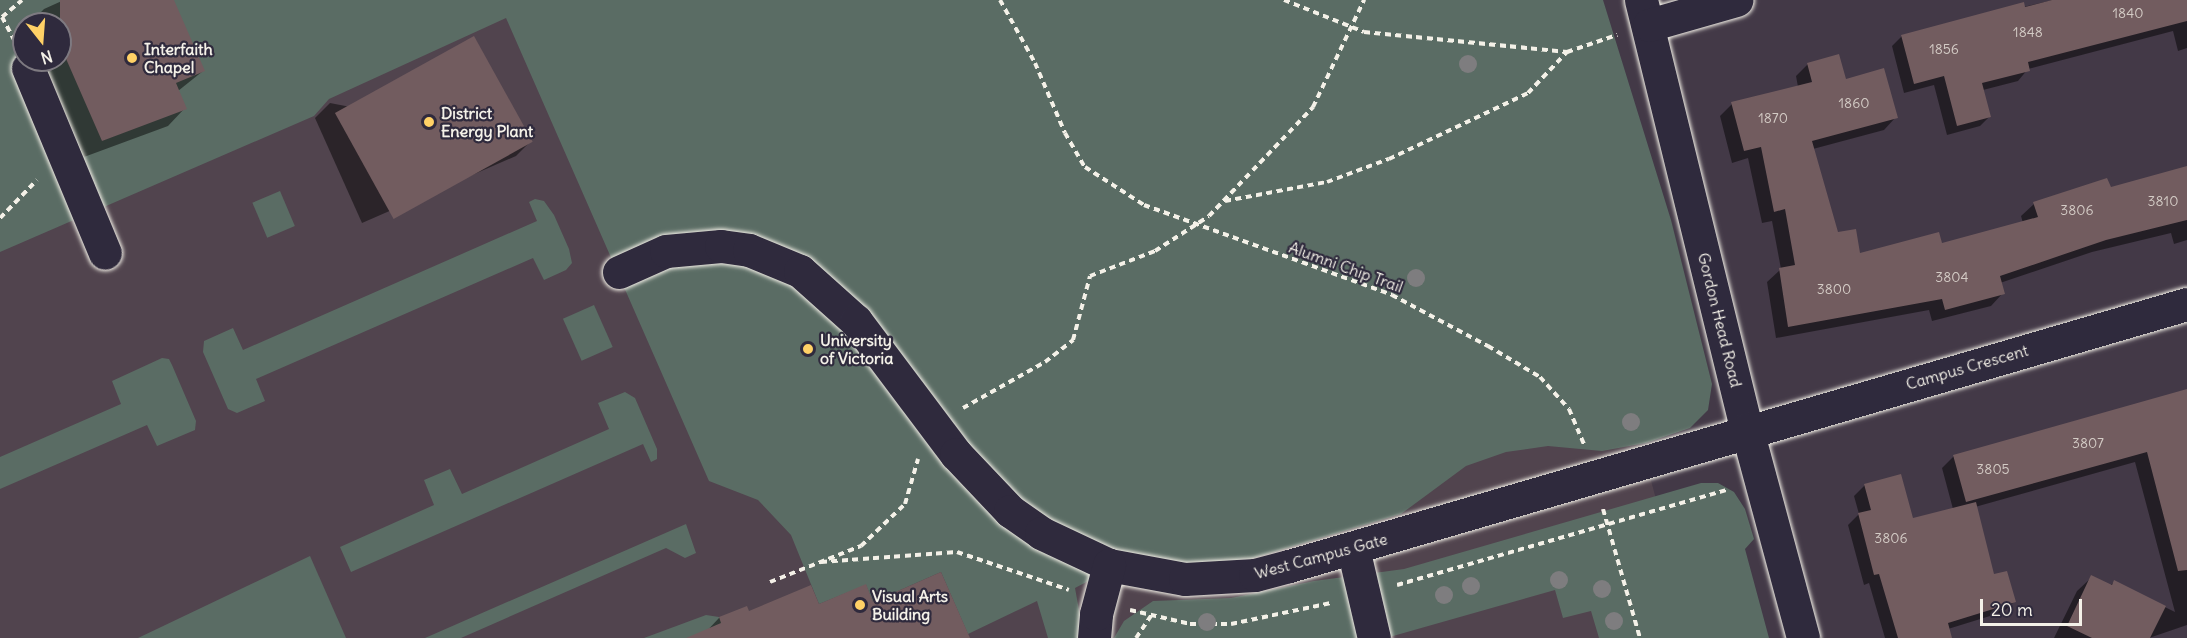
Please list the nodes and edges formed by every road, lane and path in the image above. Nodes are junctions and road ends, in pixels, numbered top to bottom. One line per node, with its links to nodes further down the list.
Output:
1 (22, 0): 7 (path)
2 (1000, 0): 14 (path, Alumni Chip Trail)
3 (1284, 0): 8 (path)
4 (1364, 0): 8 (path)
5 (1736, 0): 6 (street)
6 (1645, 13): 9 (path); 19 (street, Gordon Head Road)
7 (0, 17)
8 (1352, 26): 9 (path); 12 (path)
9 (1568, 52): 12 (path)
10 (30, 72): 11 (street)
11 (65, 156): 13 (path); 15 (street)
12 (1224, 201): 14 (path)
13 (0, 218)
14 (1196, 226): 18 (path); 20 (path, Alumni Chip Trail)
15 (105, 253)
16 (619, 272): 18 (street, West Campus Gate)
17 (2187, 304): 19 (street, Campus Crescent)
18 (930, 421): 22 (street, West Campus Gate); 23 (path)
19 (1747, 430): 20 (street, West Campus Gate); 29 (street, Gordon Head Road)
20 (1594, 477): 21 (street, West Campus Gate); 28 (path, Alumni Chip Trail)
21 (1353, 548): 22 (street, West Campus Gate); 27 (street)
22 (1109, 565): 25 (street)
23 (770, 582)
24 (1151, 616): 26 (path)
25 (1094, 638)
26 (1137, 638)
27 (1374, 638)
28 (1640, 638)
29 (1803, 638)

